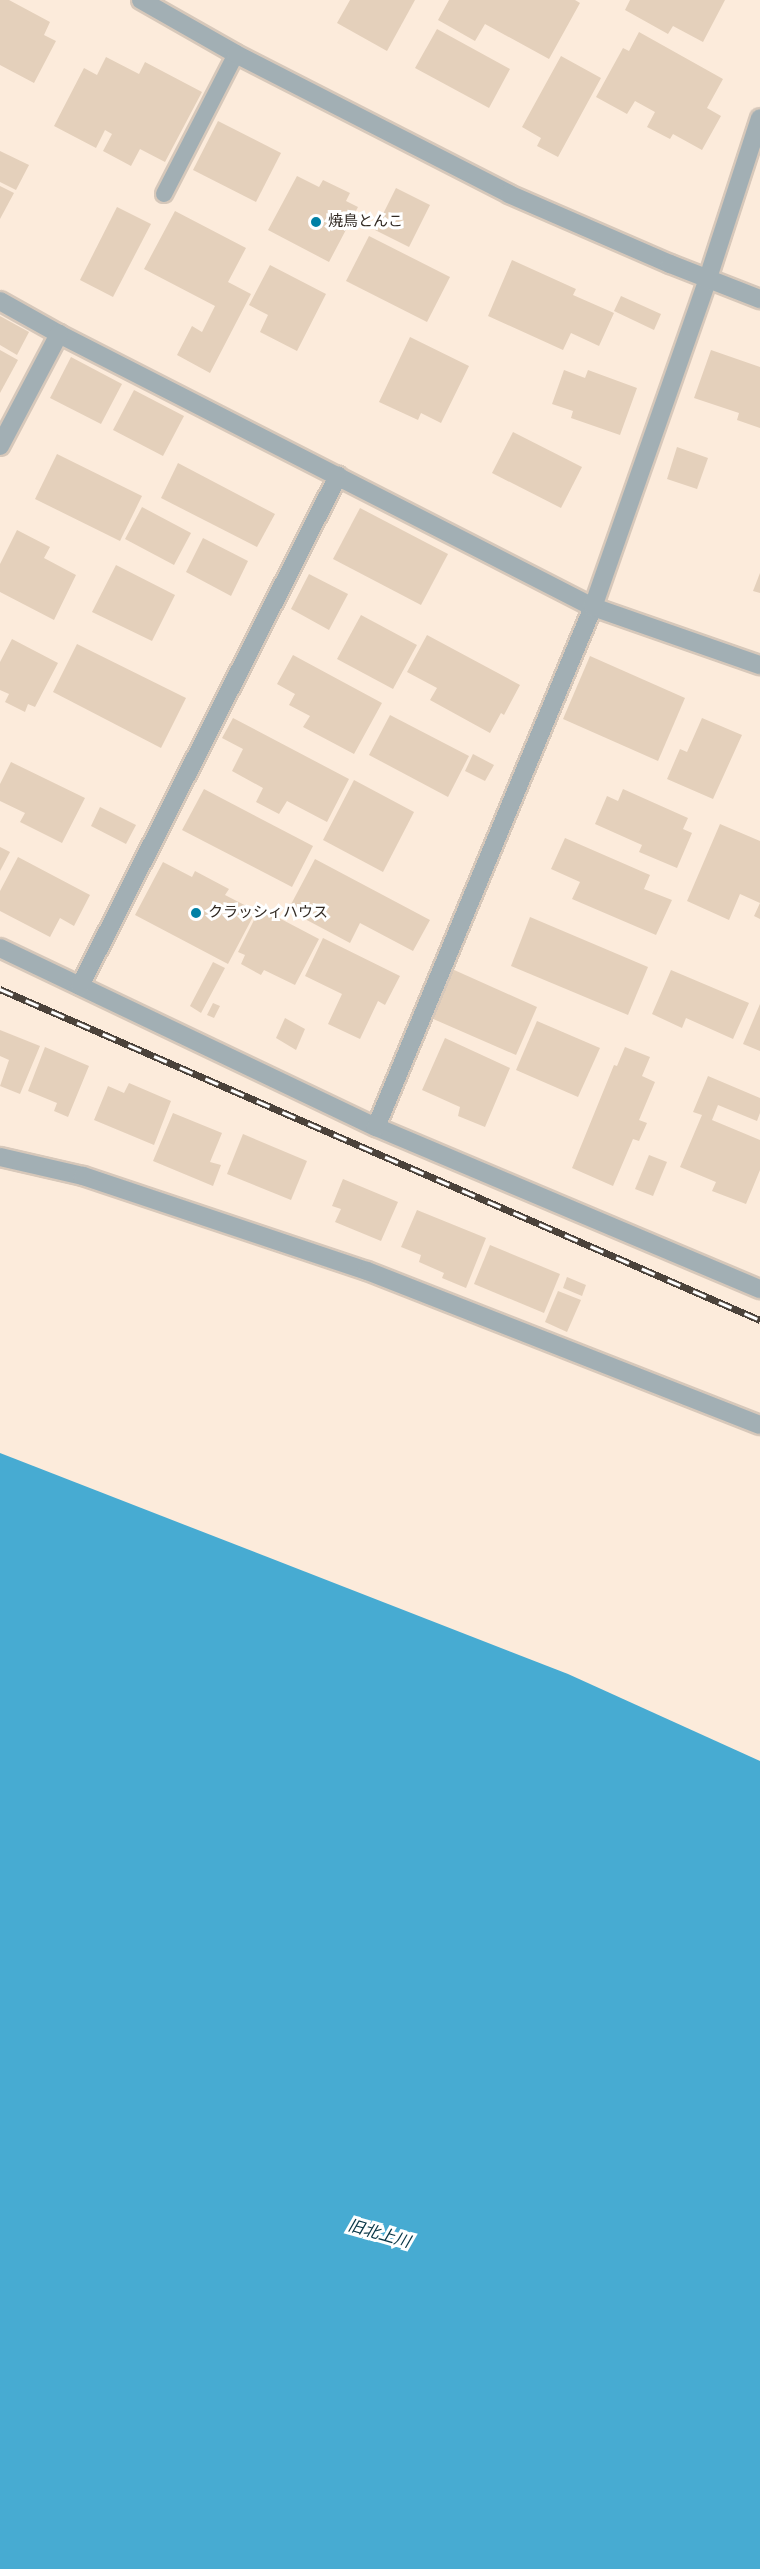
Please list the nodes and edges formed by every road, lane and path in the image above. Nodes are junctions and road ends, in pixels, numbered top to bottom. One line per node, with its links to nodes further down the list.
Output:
1 (141, 0): 2 (street)
2 (236, 54): 4 (lane); 5 (street)
3 (760, 118): 5 (street)
4 (164, 194)
5 (708, 278): 6 (street); 11 (street)
6 (760, 299)
7 (0, 301): 8 (street)
8 (59, 334): 9 (street); 10 (street)
9 (0, 446)
10 (338, 476): 11 (street); 14 (street)
11 (593, 607): 12 (street); 15 (street)
12 (760, 665)
13 (0, 948): 14 (street)
14 (80, 986): 15 (street)
15 (376, 1127): 17 (street)
16 (0, 1157): 18 (street)
17 (760, 1288)
18 (760, 1425)

